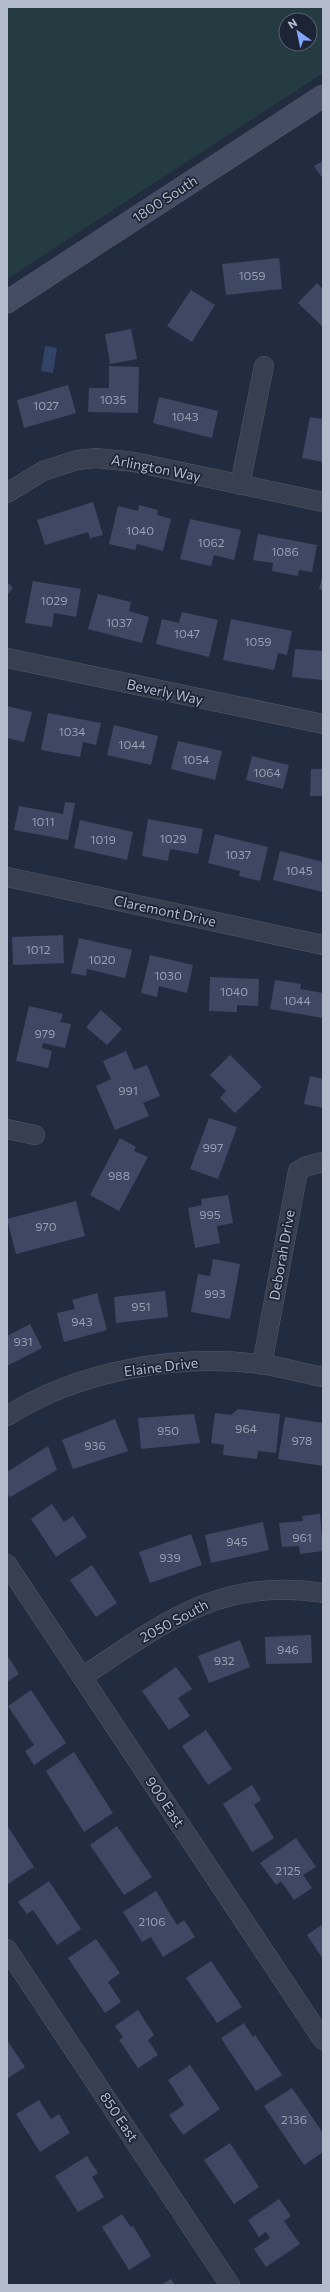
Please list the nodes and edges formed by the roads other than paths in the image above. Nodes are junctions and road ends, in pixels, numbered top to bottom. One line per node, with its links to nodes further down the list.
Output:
1 (323, 96): 2 (main road, 1800 South)
2 (7, 302)
3 (264, 366): 4 (street)
4 (240, 485): 5 (street, Arlington Way); 6 (street, Arlington Way)
5 (7, 493)
6 (323, 502)
7 (7, 658): 8 (street, Beverly Way)
8 (323, 724)
9 (7, 877): 10 (street, Claremont Drive)
10 (323, 945)
11 (7, 1129): 12 (street)
12 (35, 1135)
13 (323, 1162): 14 (street, Deborah Drive)
14 (262, 1365): 15 (street, Elaine Drive); 16 (street, Elaine Drive)
15 (323, 1377)
16 (7, 1416)
17 (7, 1564): 19 (street, 900 East)
18 (323, 1593): 19 (street, 2050 South)
19 (82, 1677): 21 (street, 900 East)
20 (7, 1949): 22 (street, 850 East)
21 (323, 2040)
22 (230, 2285)

